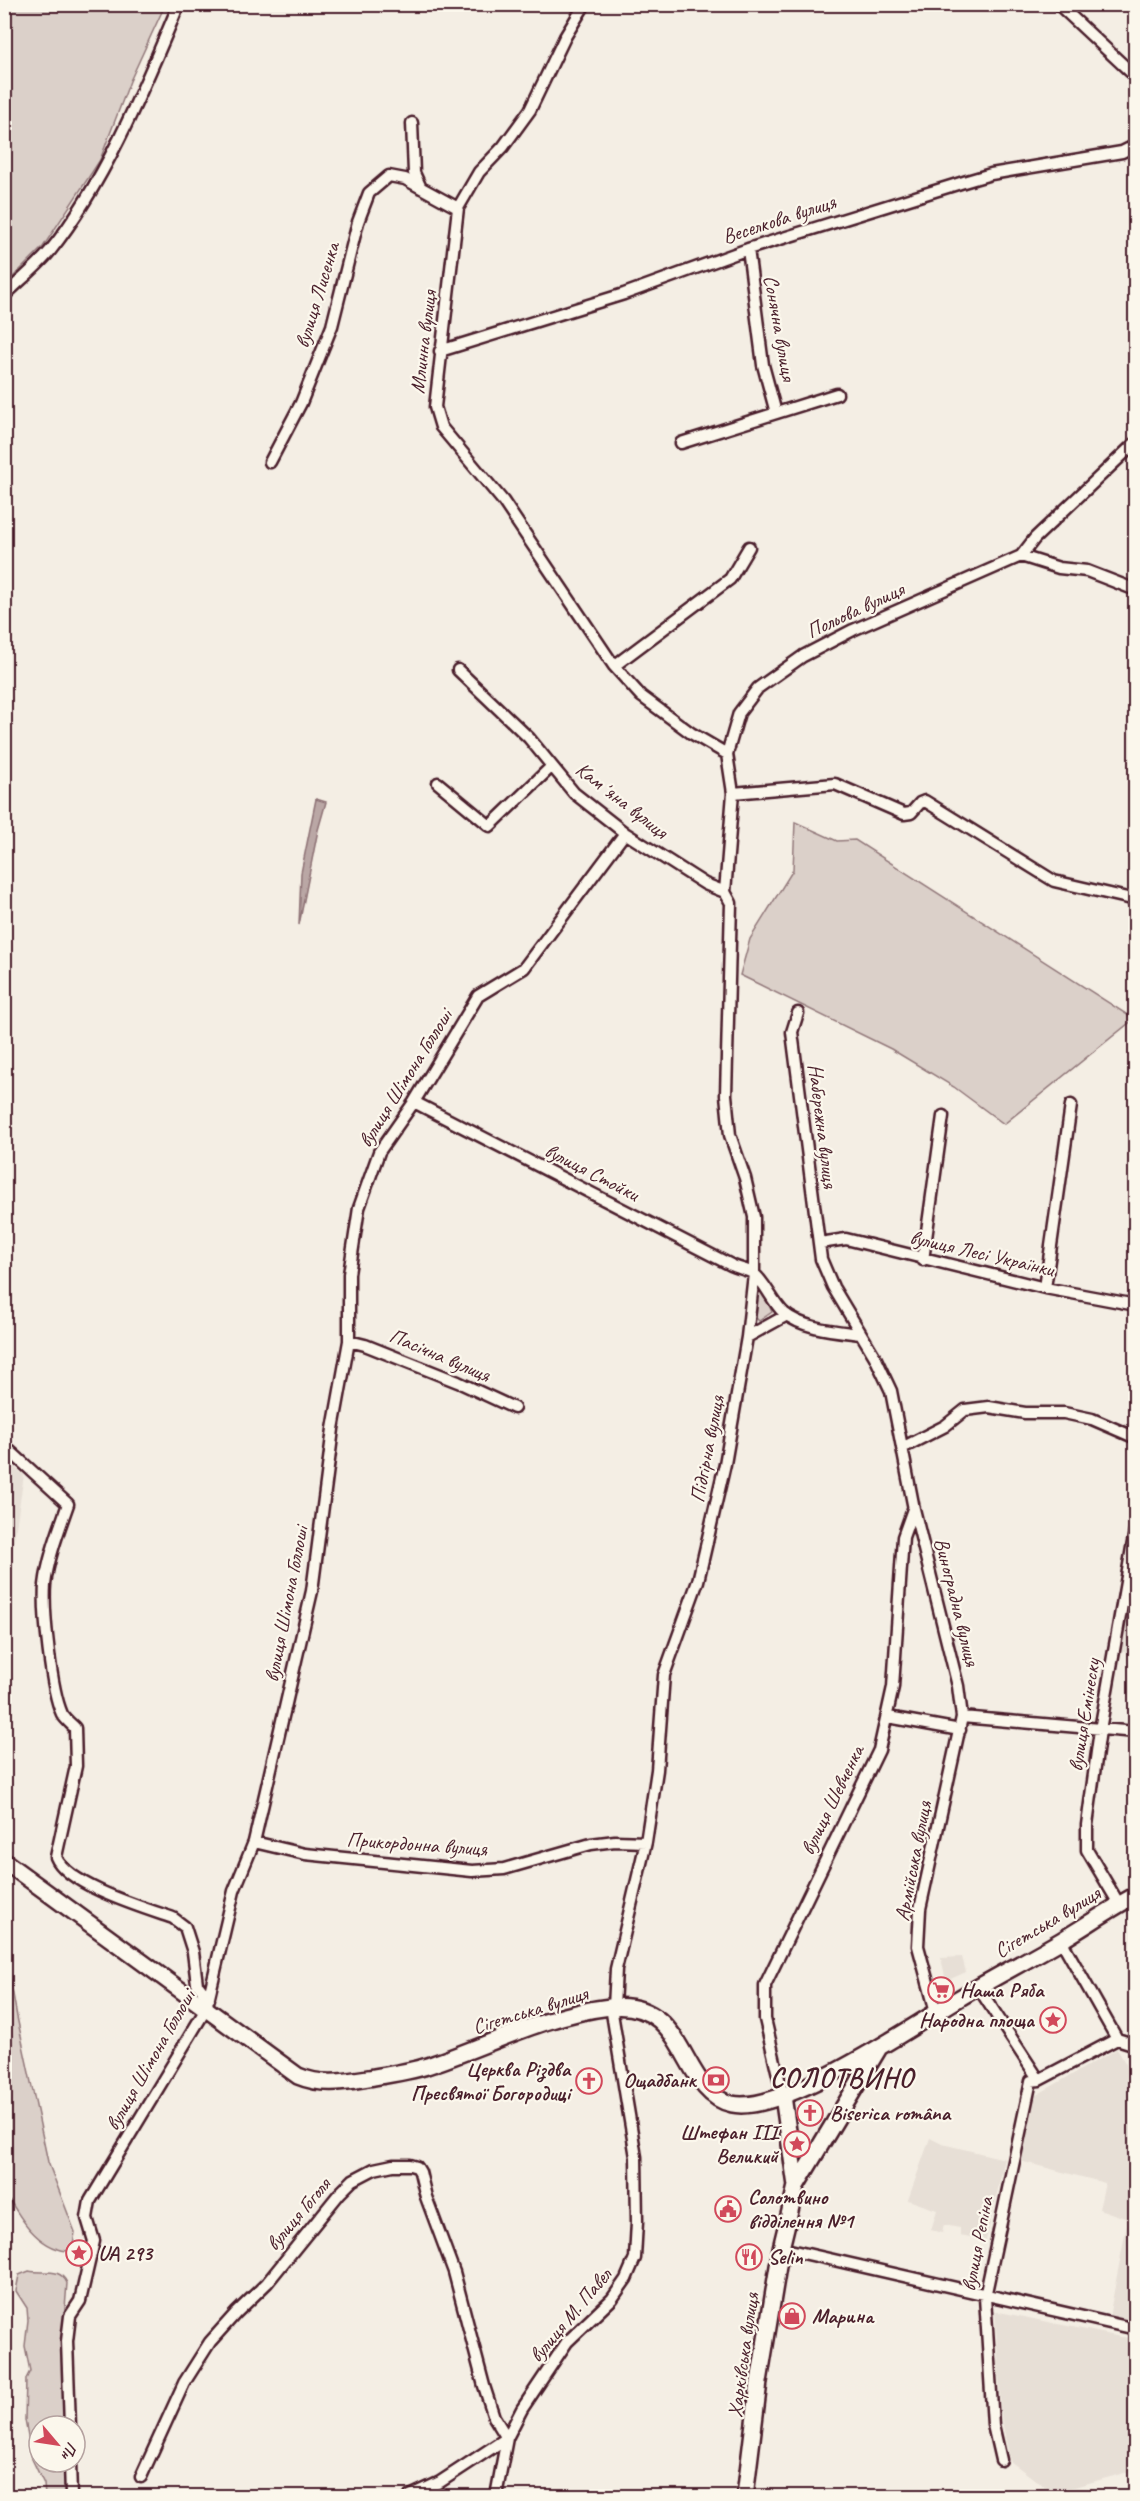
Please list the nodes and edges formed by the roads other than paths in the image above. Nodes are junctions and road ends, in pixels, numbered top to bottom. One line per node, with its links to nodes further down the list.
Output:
1 (179, 4): 10 (street)
2 (585, 4): 8 (street, Млинна вулиця)
3 (1058, 4): 4 (street)
4 (1136, 77)
5 (412, 123): 7 (street)
6 (1136, 145): 9 (street, Веселкова вулиця)
7 (421, 188): 8 (street, вулиця Лисенка); 16 (street, вулиця Лисенка)
8 (458, 208): 11 (street, Млинна вулиця)
9 (748, 249): 11 (street, Веселкова вулиця); 13 (street, Сонячна вулиця)
10 (4, 296)
11 (440, 351): 20 (street, Млинна вулиця)
12 (837, 394): 13 (street, Сонячна вулиця)
13 (776, 413): 15 (street, Сонячна вулиця)
14 (1136, 442): 18 (street, Польова вулиця)
15 (681, 443)
16 (270, 462)
17 (749, 547): 20 (street)
18 (1021, 556): 19 (street); 22 (street, Польова вулиця)
19 (1136, 590)
20 (614, 666): 22 (street, Млинна вулиця)
21 (458, 670): 23 (street, Камʼяна вулиця)
22 (727, 754): 25 (street, Польова вулиця)
23 (551, 767): 24 (street); 26 (street, Камʼяна вулиця)
24 (438, 783)
25 (732, 793): 27 (street, Польова вулиця); 28 (street)
26 (625, 833): 27 (street, Камʼяна вулиця); 30 (street, вулиця Шімона Голлоші)
27 (725, 892): 35 (street, Підгірна вулиця)
28 (1136, 900)
29 (798, 1013): 33 (street, Набережна вулиця)
30 (414, 1102): 35 (street, вулиця Стойки); 41 (street, вулиця Шімона Голлоші)
31 (1071, 1105): 36 (street)
32 (943, 1116): 34 (street)
33 (820, 1243): 34 (street, вулиця Лесі Українки); 39 (street, Виноградна вулиця)
34 (923, 1260): 36 (street, вулиця Лесі Українки)
35 (754, 1274): 38 (street); 40 (street, Підгірна вулиця)
36 (1045, 1288): 37 (street, вулиця Лесі Українки)
37 (1136, 1305)
38 (787, 1315): 39 (street); 40 (street)
39 (860, 1334): 44 (street, Виноградна вулиця)
40 (747, 1337): 54 (street, Підгірна вулиця)
41 (349, 1341): 42 (street, Пасічна вулиця); 53 (street, вулиця Шімона Голлоші)
42 (514, 1408)
43 (1136, 1438): 44 (street)
44 (902, 1448): 46 (street, Виноградна вулиця)
45 (4, 1450): 60 (street)
46 (914, 1509): 48 (street, Виноградна вулиця); 49 (street, вулиця Шевченка)
47 (1136, 1525): 51 (street, вулиця Емінеску)
48 (962, 1717): 50 (street, Армійська вулиця); 51 (street)
49 (888, 1718): 50 (street); 67 (street, вулиця Шевченка)
50 (960, 1730): 62 (street, Армійська вулиця)
51 (1100, 1730): 52 (street); 57 (street, вулиця Емінеску)
52 (1136, 1732)
53 (254, 1842): 54 (street, Прикордонна вулиця); 60 (street, вулиця Шімона Голлоші)
54 (646, 1842): 61 (street, Підгірна вулиця)
55 (4, 1861): 60 (street, Сігетська вулиця)
56 (1136, 1895): 57 (street, Сігетська вулиця)
57 (1119, 1904): 58 (street, Сігетська вулиця)
58 (1061, 1940): 59 (street, Сігетська вулиця); 63 (street)
59 (978, 1987): 62 (street, Сігетська вулиця); 66 (street)
60 (208, 2004): 61 (street, Сігетська вулиця); 72 (street, вулиця Шімона Голлоші)
61 (612, 2007): 67 (street, Сігетська вулиця); 73 (street, вулиця М. Павел)
62 (936, 2012): 65 (street, Сігетська вулиця)
63 (1117, 2038): 64 (street); 66 (street)
64 (1136, 2045)
65 (879, 2048): 67 (street, Сігетська вулиця); 68 (street, Харківська вулиця)
66 (1040, 2080): 70 (street, вулиця Репіна)
67 (783, 2096): 68 (street, Харківська вулиця)
68 (796, 2186): 69 (street, Харківська вулиця)
69 (781, 2248): 70 (street); 80 (street, Харківська вулиця)
70 (985, 2296): 71 (street); 74 (street, вулиця Репіна)
71 (1136, 2330)
72 (69, 2414)
73 (507, 2438): 76 (street, вулиця Гоголя); 78 (street); 79 (street, вулиця М. Павел)
74 (1001, 2460)
75 (70, 2474): 77 (street)
76 (141, 2477)
77 (71, 2496)
78 (410, 2496)
79 (496, 2496)
80 (745, 2496)

